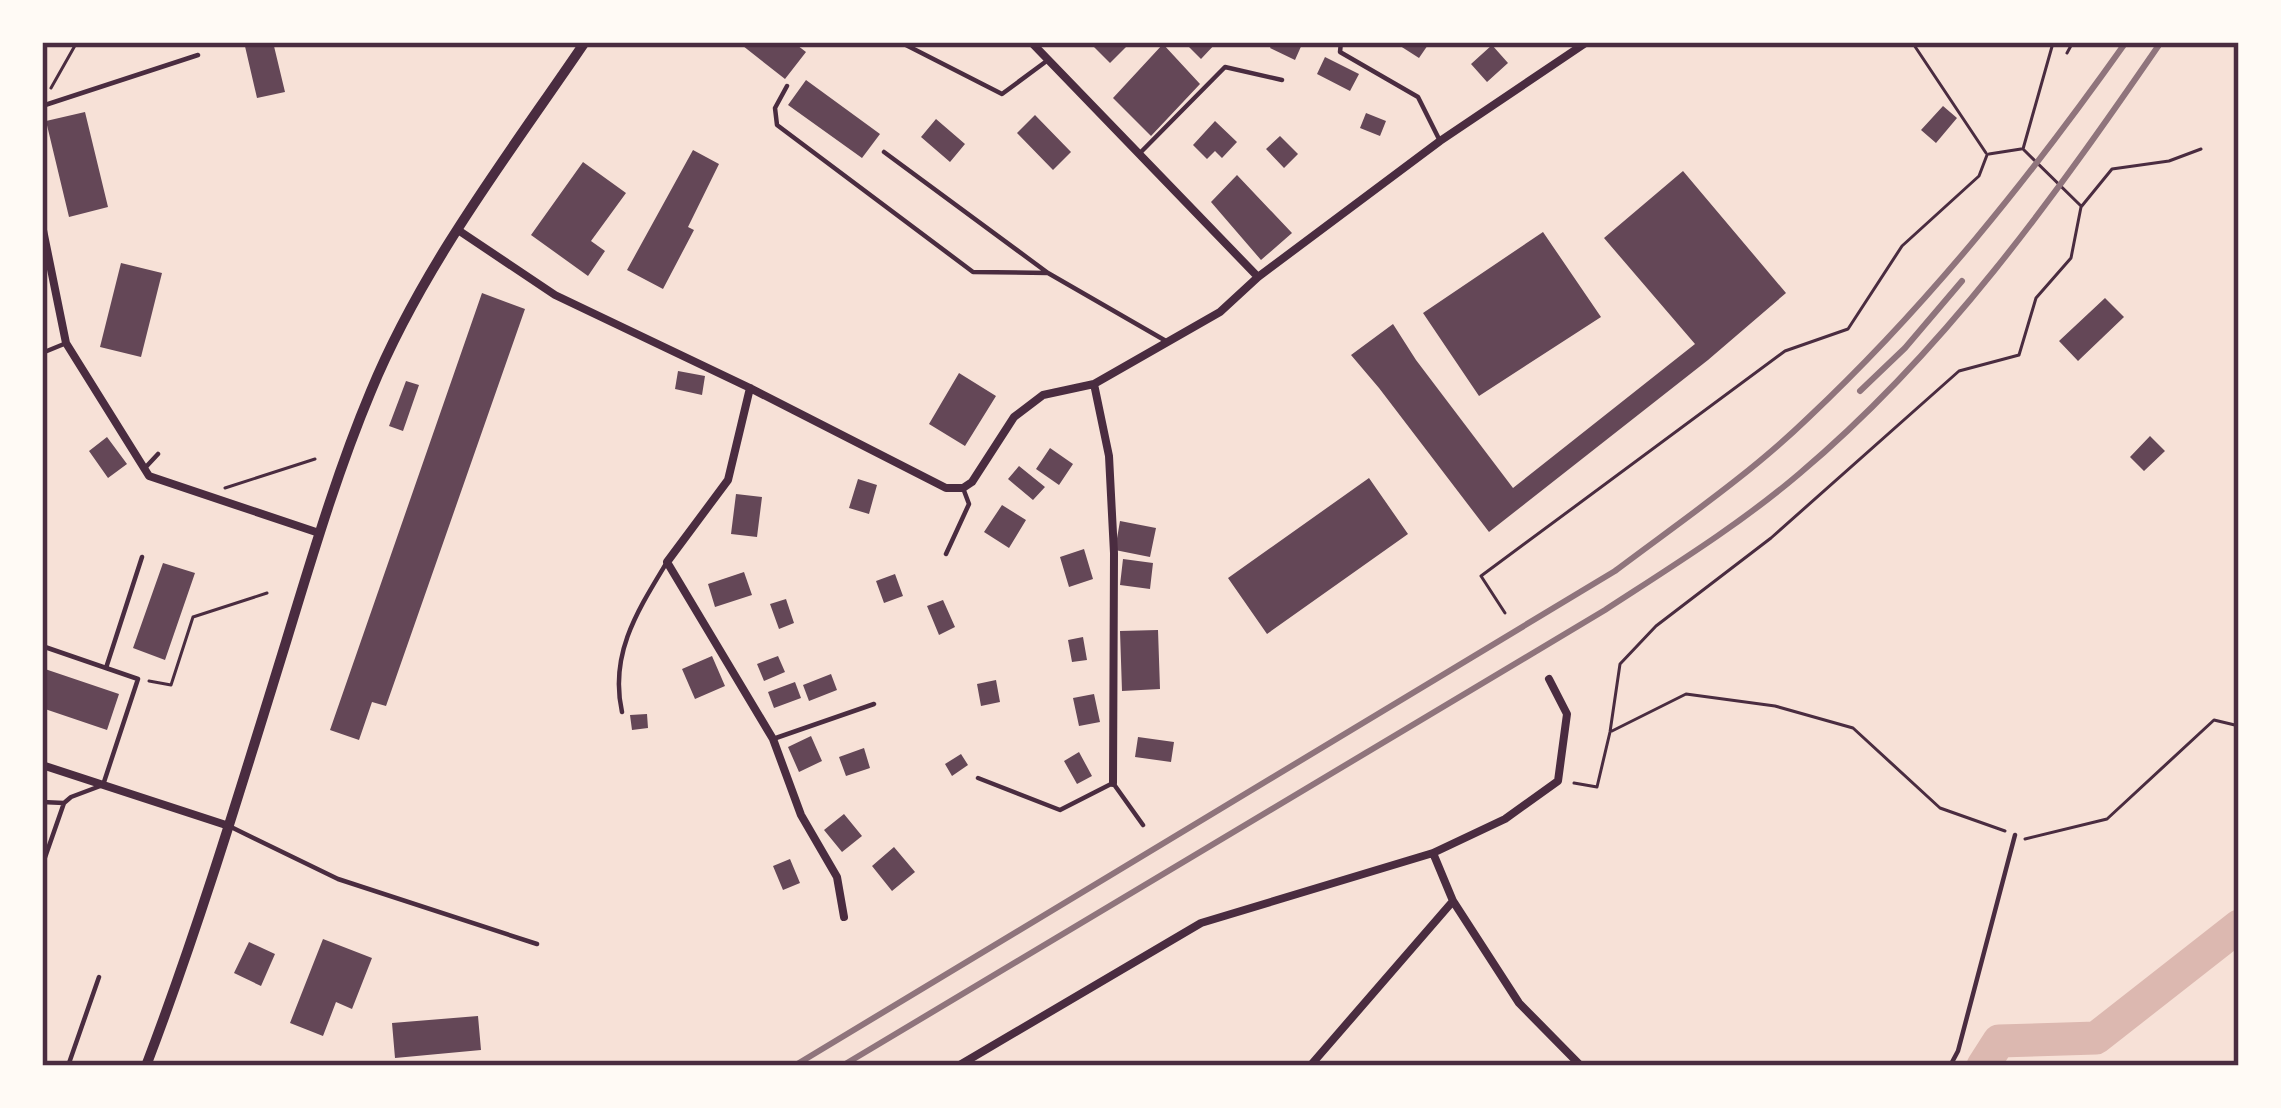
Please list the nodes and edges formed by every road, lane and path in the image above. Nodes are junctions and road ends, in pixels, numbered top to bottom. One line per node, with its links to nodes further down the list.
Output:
1 (76, 42): 15 (path)
2 (586, 42): 25 (main road)
3 (900, 42): 12 (lane)
4 (1030, 42): 12 (street)
5 (1341, 42): 17 (lane)
6 (1587, 42): 17 (street)
7 (1912, 42): 22 (path)
8 (2073, 42): 10 (path)
9 (2053, 43): 18 (path)
10 (2067, 53)
11 (198, 55): 16 (lane)
12 (1048, 60): 21 (street)
13 (1282, 80): 21 (lane)
14 (787, 86): 26 (lane)
15 (51, 90)
16 (42, 106)
17 (1440, 141): 27 (street)
18 (2023, 149): 22 (path); 23 (path)
19 (2200, 149): 23 (path)
20 (884, 152): 26 (lane)
21 (1139, 154): 27 (street)
22 (1987, 154): 43 (path)
23 (2081, 207): 51 (path)
24 (42, 225): 29 (street)
25 (458, 230): 32 (street); 38 (main road)
26 (1048, 273): 28 (lane)
27 (1258, 277): 28 (street)
28 (1167, 341): 31 (street)
29 (66, 343): 30 (lane); 35 (street)
30 (42, 353)
31 (1094, 384): 36 (street); 56 (street)
32 (750, 388): 36 (street); 41 (street)
33 (158, 454): 35 (lane)
34 (315, 459): 37 (path)
35 (144, 470): 37 (street)
36 (963, 488): 39 (lane)
37 (202, 495): 38 (street)
38 (320, 533): 61 (main road)
39 (946, 554)
40 (142, 557): 45 (lane)
41 (667, 562): 49 (lane); 52 (street)
42 (267, 592): 46 (path)
43 (1505, 614)
44 (42, 646): 45 (lane)
45 (106, 668): 46 (lane)
46 (138, 679): 57 (lane)
47 (1550, 679): 55 (street)
48 (874, 704): 52 (lane)
49 (622, 712)
50 (2239, 726): 62 (path)
51 (1610, 732): 55 (path); 62 (path)
52 (773, 739): 66 (street)
53 (42, 765): 57 (street)
54 (977, 778): 56 (lane)
55 (1558, 781): 63 (street)
56 (1113, 783): 60 (lane)
57 (103, 785): 59 (lane); 61 (street)
58 (42, 802): 59 (lane)
59 (64, 803): 64 (lane)
60 (1143, 825)
61 (229, 826): 67 (lane); 70 (main road)
62 (2014, 835): 74 (lane)
63 (1433, 853): 65 (street); 71 (street)
64 (42, 866)
65 (1454, 901): 72 (street); 73 (street)
66 (844, 917)
67 (537, 944)
68 (99, 977): 69 (lane)
69 (68, 1066)
70 (146, 1066)
71 (958, 1066)
72 (1310, 1066)
73 (1581, 1066)
74 (1950, 1066)

